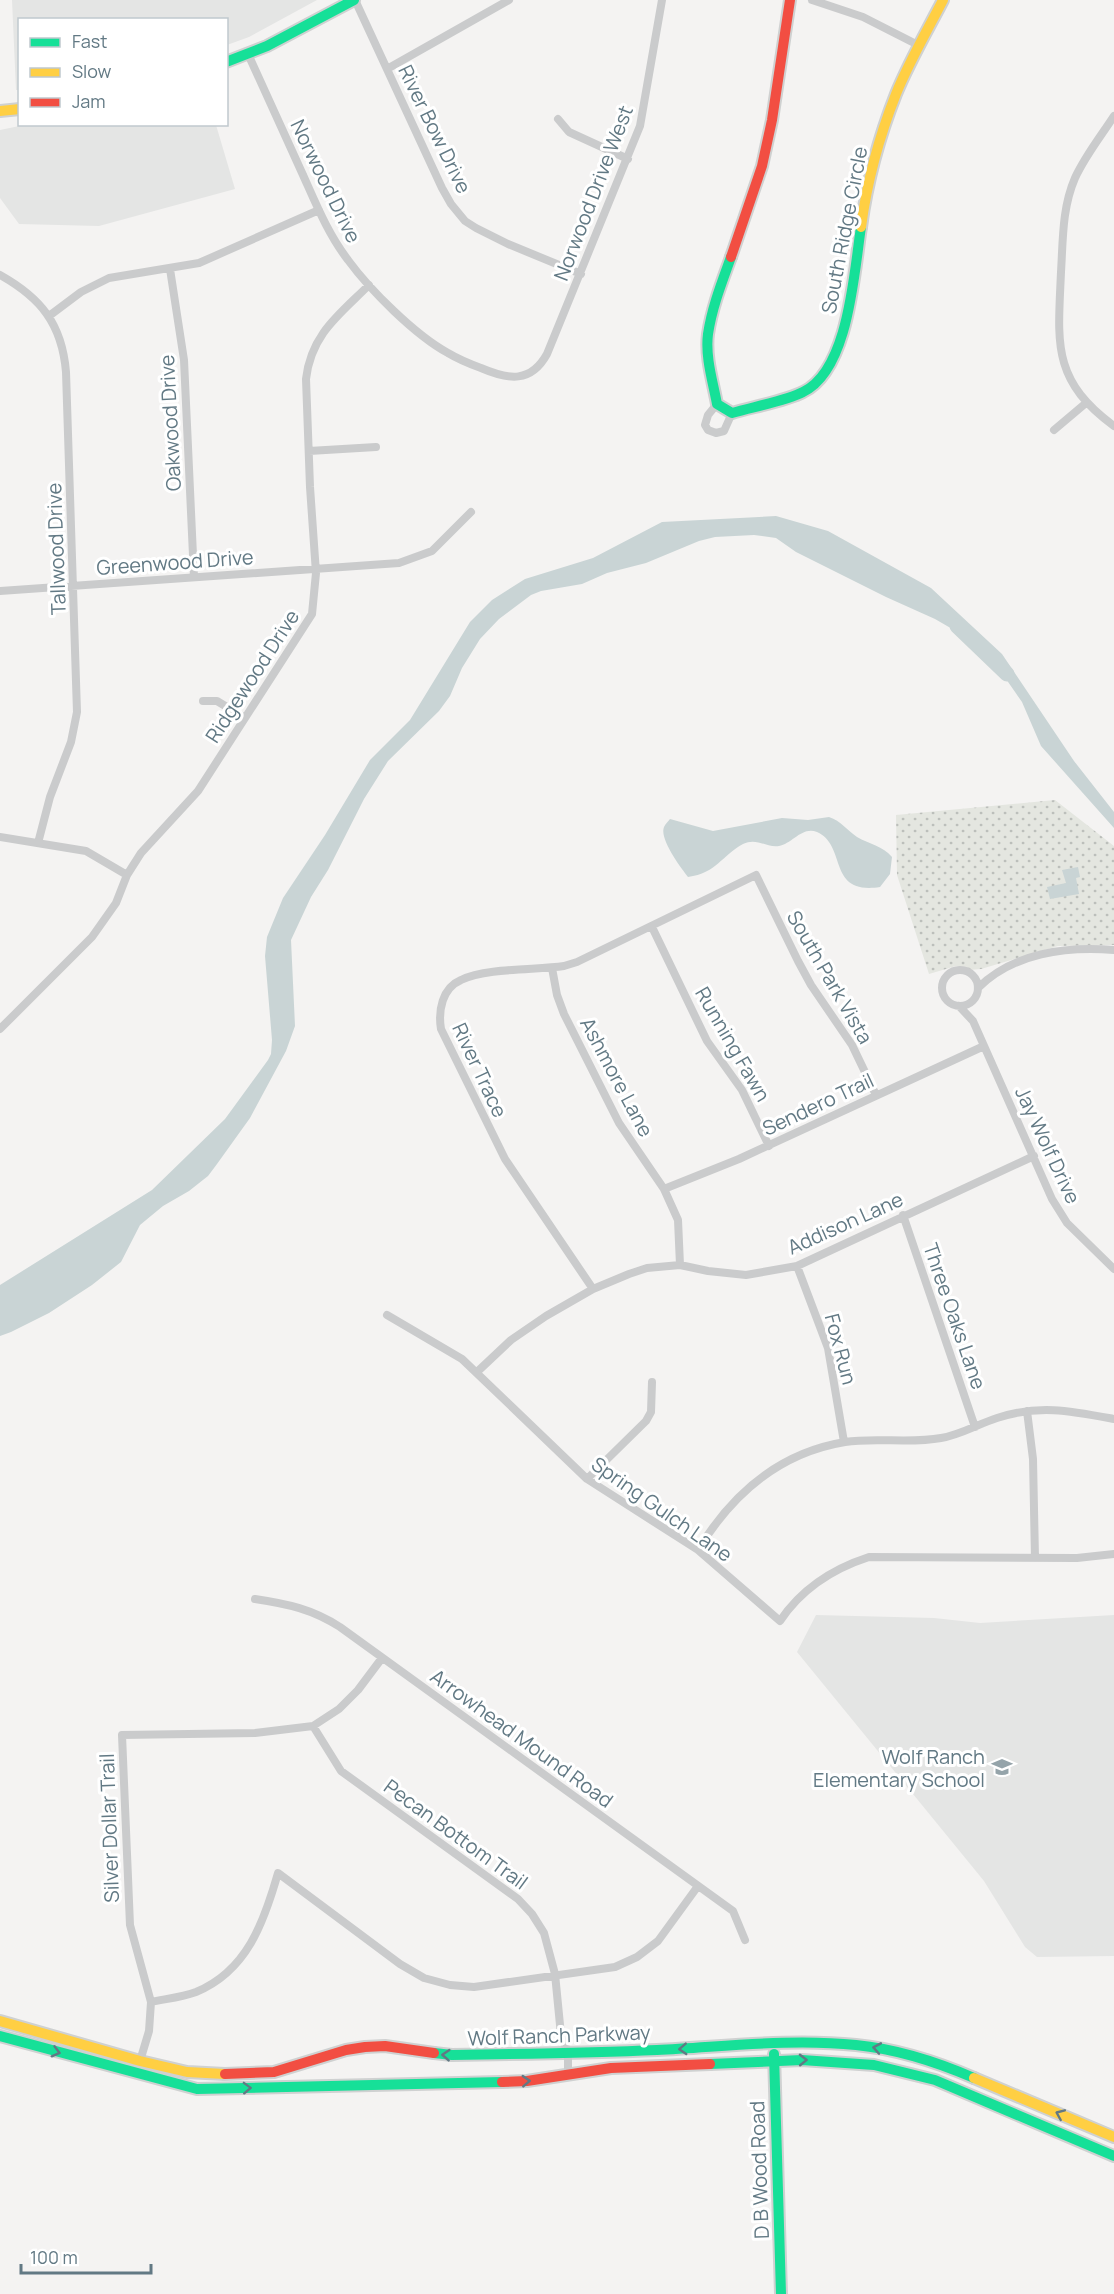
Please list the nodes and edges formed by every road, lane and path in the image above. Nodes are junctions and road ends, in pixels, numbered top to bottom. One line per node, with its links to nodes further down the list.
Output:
1 (354, 0): 8 (street); 10 (street, River Bow Drive)
2 (509, 0): 10 (street)
3 (662, 0): 15 (street, Norwood Drive West)
4 (790, 0): 24 (street)
5 (812, 0): 7 (street)
6 (943, 0): 7 (street, South Ridge Circle)
7 (920, 46): 25 (street, South Ridge Circle)
8 (248, 54): 9 (street); 16 (street, Norwood Drive)
9 (228, 61)
10 (387, 69): 18 (street, River Bow Drive)
11 (18, 109): 12 (street)
12 (0, 111)
13 (1114, 116): 23 (street)
14 (558, 119): 15 (street)
15 (628, 159): 18 (street, Norwood Drive West)
16 (319, 210): 17 (street); 20 (street, Norwood Drive)
17 (170, 269): 21 (street); 32 (street, Oakwood Drive)
18 (581, 274): 22 (street, Norwood Drive West)
19 (0, 275): 21 (street, Tallwood Drive)
20 (369, 285): 22 (street, Norwood Drive); 29 (street, Ridgewood Drive)
21 (49, 316): 33 (street, Tallwood Drive)
22 (517, 378)
23 (1086, 403): 26 (street); 27 (street)
24 (717, 404): 25 (street); 25 (street)
25 (732, 412)
26 (1114, 426)
27 (1054, 430)
28 (376, 447): 29 (street)
29 (309, 451): 31 (street, Ridgewood Drive)
30 (471, 512): 31 (street, Greenwood Drive)
31 (316, 569): 32 (street, Greenwood Drive); 36 (street, Ridgewood Drive)
32 (194, 577): 33 (street, Greenwood Drive)
33 (72, 586): 34 (street, Greenwood Drive); 38 (street, Tallwood Drive)
34 (0, 591)
35 (203, 700): 36 (street)
36 (246, 718): 39 (street, Ridgewood Drive)
37 (0, 837): 38 (street)
38 (38, 843): 39 (street)
39 (128, 875): 50 (street, Ridgewood Drive)
40 (756, 875): 41 (street, River Trace); 52 (street, South Park Vista)
41 (652, 927): 43 (street, River Trace); 53 (street, Running Fawn)
42 (1114, 950): 45 (street)
43 (552, 968): 55 (street, Ashmore Lane); 60 (street, River Trace)
44 (971, 974): 45 (street); 46 (street); 48 (street)
45 (992, 974): 46 (street)
46 (978, 988): 47 (street)
47 (972, 1001): 48 (street); 49 (street, Jay Wolf Drive)
48 (959, 1006): 49 (street, Jay Wolf Drive)
49 (972, 1021): 51 (street, Jay Wolf Drive)
50 (0, 1029)
51 (984, 1046): 52 (street, Sendero Trail); 54 (street, Jay Wolf Drive)
52 (876, 1095): 53 (street, Sendero Trail)
53 (769, 1146): 55 (street, Sendero Trail)
54 (1034, 1156): 56 (street, Addison Lane); 59 (street, Jay Wolf Drive)
55 (664, 1189): 57 (street, Ashmore Lane)
56 (903, 1215): 58 (street, Addison Lane); 66 (street, Three Oaks Lane)
57 (680, 1265): 58 (street, Addison Lane); 60 (street, Addison Lane)
58 (797, 1266): 67 (street, Fox Run)
59 (1114, 1269)
60 (592, 1289): 62 (street, Addison Lane)
61 (387, 1315): 62 (street, Spring Gulch Lane)
62 (477, 1372): 68 (street, Spring Gulch Lane)
63 (652, 1382): 68 (street)
64 (1027, 1411): 65 (street); 66 (street); 71 (street)
65 (1114, 1419)
66 (975, 1427): 67 (street)
67 (844, 1442): 69 (street)
68 (587, 1479): 69 (street, Spring Gulch Lane)
69 (698, 1550): 71 (street, Spring Gulch Lane)
70 (1114, 1554): 71 (street, Spring Gulch Lane)
71 (1035, 1558)
72 (255, 1599): 73 (street, Arrowhead Mound Road)
73 (382, 1658): 74 (street, Silver Dollar Trail); 75 (street, Arrowhead Mound Road)
74 (314, 1726): 77 (street, Pecan Bottom Trail); 78 (street, Silver Dollar Trail)
75 (698, 1886): 76 (street, Arrowhead Mound Road); 77 (street)
76 (745, 1940)
77 (555, 1974): 78 (street); 82 (street, Pecan Bottom Trail)
78 (151, 2002): 83 (street, Silver Dollar Trail)
79 (0, 2022): 83 (street, Wolf Ranch Parkway)
80 (0, 2036): 85 (street, Wolf Ranch Parkway, one-way to 85)
81 (773, 2045): 82 (street, Wolf Ranch Parkway, one-way to 82); 84 (street, D B Wood Road); 87 (street, Wolf Ranch Parkway, one-way to 81)
82 (568, 2053): 83 (street, Wolf Ranch Parkway, one-way to 83); 86 (street, Pecan Bottom Trail)
83 (140, 2061): 85 (street)
84 (774, 2061): 86 (street, Wolf Ranch Parkway); 88 (street, Wolf Ranch Parkway, one-way to 88); 89 (street, D B Wood Road)
85 (137, 2074): 86 (street, Wolf Ranch Parkway, one-way to 86)
86 (568, 2074)
87 (1114, 2137)
88 (1114, 2156)
89 (781, 2294)

